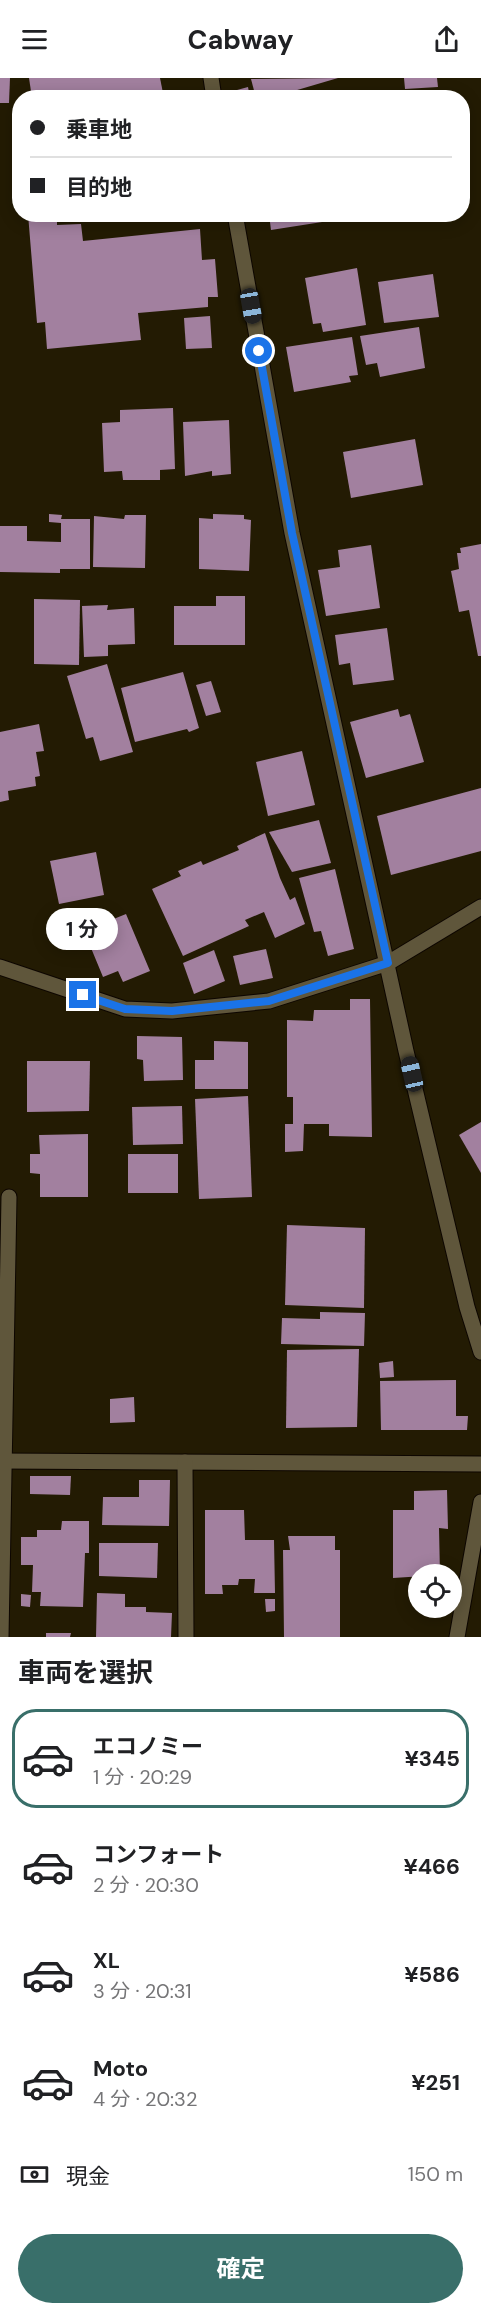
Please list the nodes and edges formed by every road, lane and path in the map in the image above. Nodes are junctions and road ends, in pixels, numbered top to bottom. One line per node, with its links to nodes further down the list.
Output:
1 (236, 222): 3 (street)
2 (481, 907): 3 (street)
3 (388, 963): 4 (street); 6 (street)
4 (0, 967)
5 (9, 1197): 8 (street)
6 (474, 1306): 7 (street)
7 (481, 1352)
8 (2, 1461): 9 (street); 12 (street)
9 (185, 1462): 10 (street); 13 (street)
10 (481, 1464)
11 (481, 1502): 14 (street)
12 (1, 1637)
13 (186, 1637)
14 (457, 1637)

